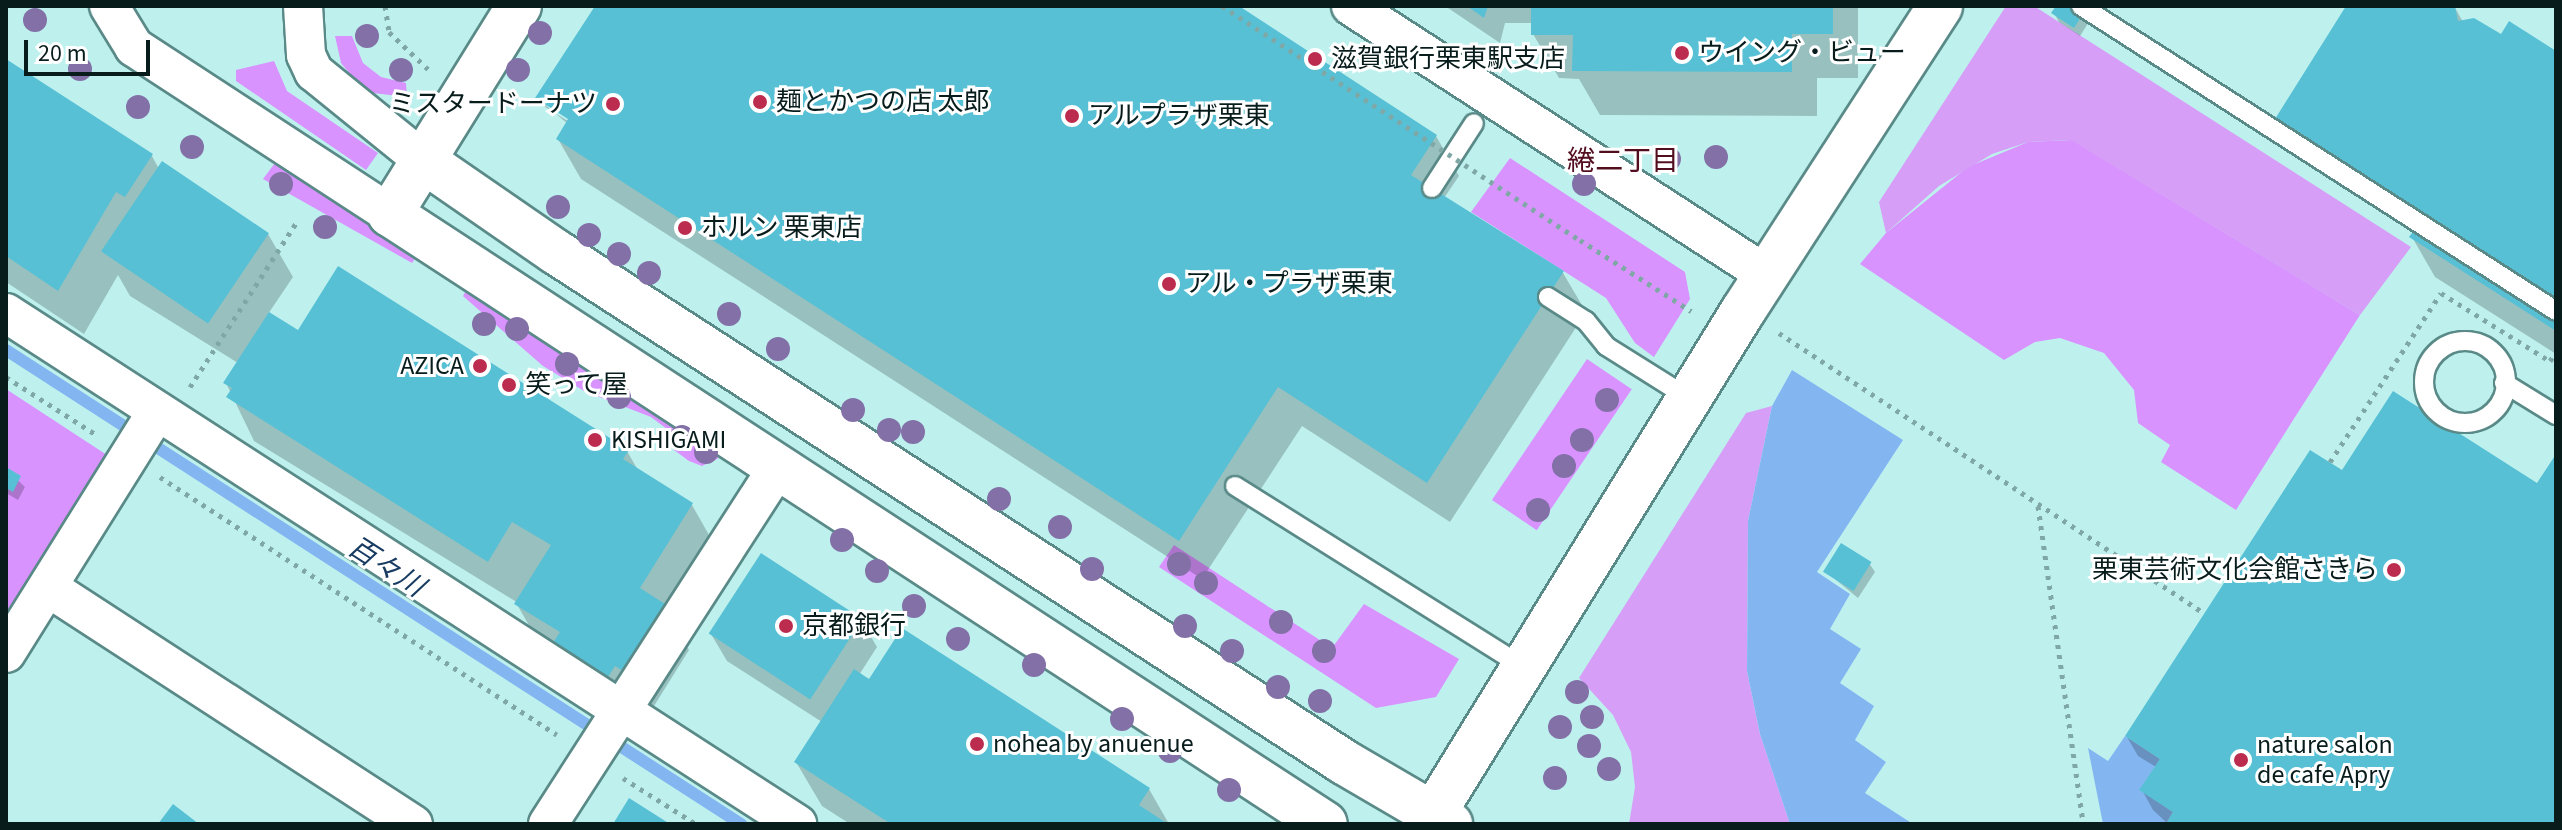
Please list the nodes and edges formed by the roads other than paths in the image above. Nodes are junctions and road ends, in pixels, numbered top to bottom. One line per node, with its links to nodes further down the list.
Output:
1 (109, 6): 10 (street)
2 (303, 6): 8 (street)
3 (519, 6): 8 (street)
4 (1351, 6): 11 (street)
5 (1940, 6): 11 (street)
6 (2081, 6): 13 (lane)
7 (1474, 123): 9 (lane)
8 (424, 161): 10 (street); 25 (street)
9 (1432, 188)
10 (390, 214): 19 (street)
11 (1768, 276): 16 (street)
12 (1548, 297): 16 (lane)
13 (2556, 311)
14 (6, 313): 18 (street)
15 (2504, 383): 15 (lane); 17 (lane)
16 (1689, 398): 23 (street)
17 (2556, 415)
18 (149, 430): 21 (street); 24 (street)
19 (776, 470): 24 (street); 29 (street)
20 (1235, 486): 23 (lane)
21 (49, 588): 22 (street); 26 (street)
22 (6, 653)
23 (1524, 667): 25 (street)
24 (605, 734): 27 (street); 28 (street)
25 (1437, 820)
26 (413, 824)
27 (548, 824)
28 (797, 824)
29 (1325, 824)

